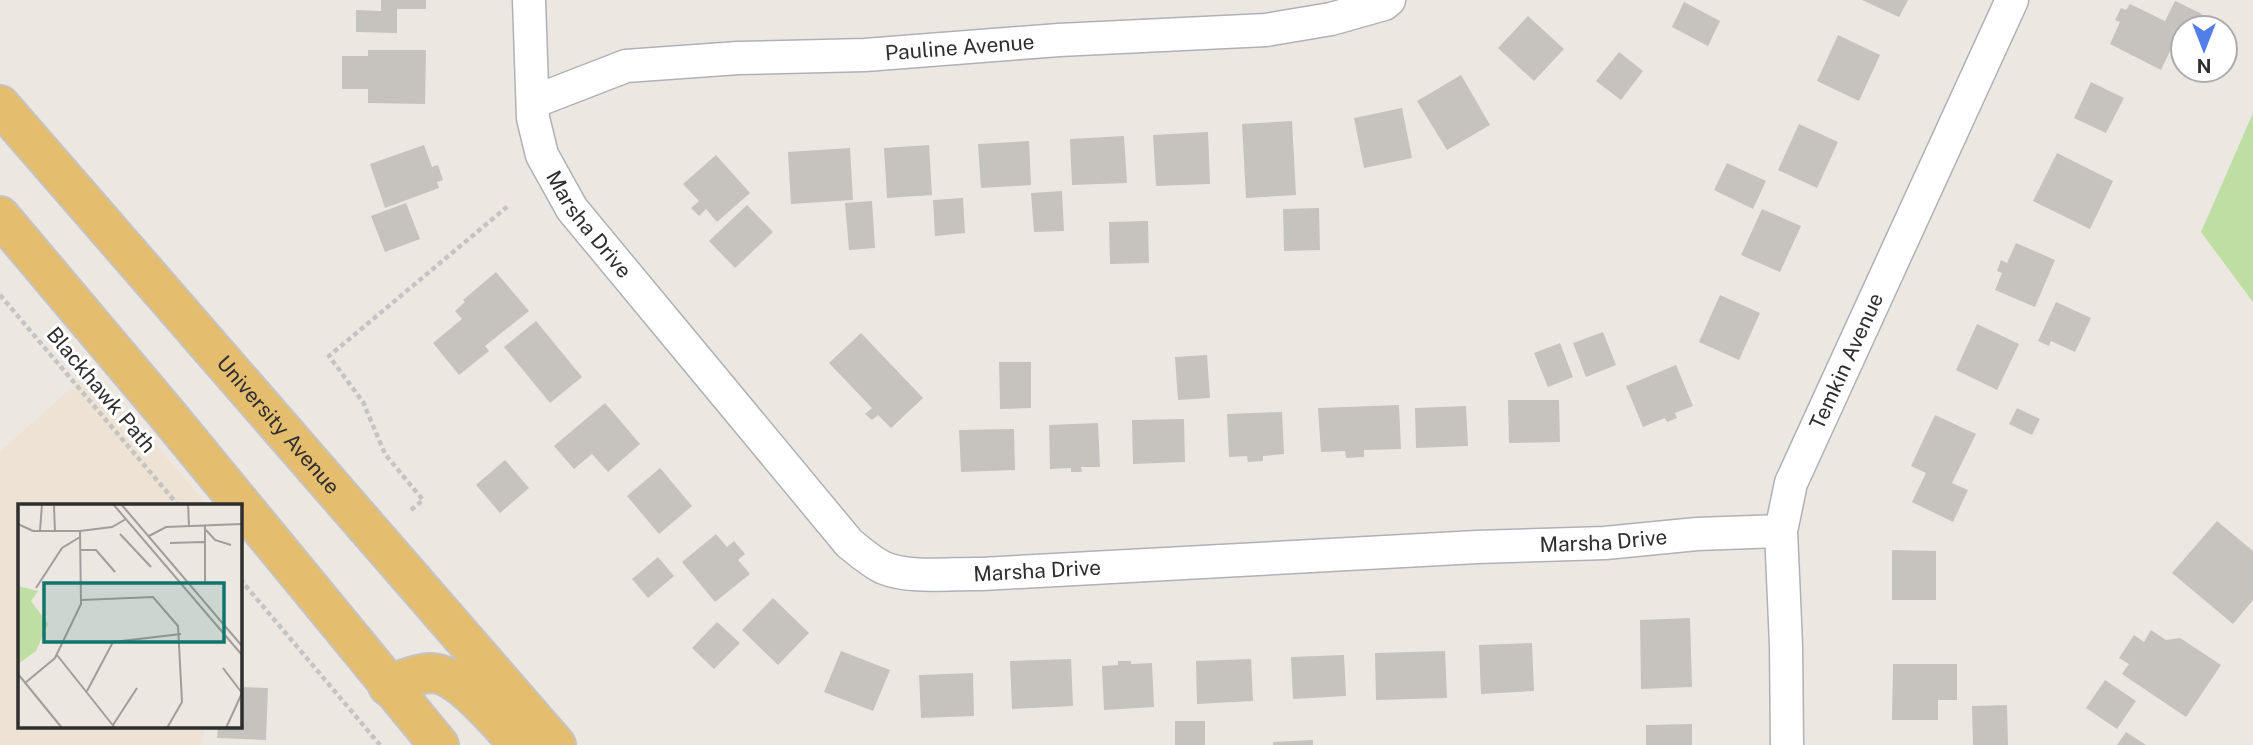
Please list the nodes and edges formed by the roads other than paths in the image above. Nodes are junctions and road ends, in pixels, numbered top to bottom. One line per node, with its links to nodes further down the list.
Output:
1 (529, 0): 4 (street, Marsha Drive)
2 (1389, 0): 4 (street, Pauline Avenue)
3 (2012, 0): 9 (street, Temkin Avenue)
4 (533, 102): 9 (street, Marsha Drive)
5 (0, 105): 13 (main road, University Avenue)
6 (0, 216): 7 (main road)
7 (240, 504)
8 (242, 506): 10 (main road)
9 (1781, 531): 14 (street, Temkin Avenue)
10 (388, 686): 11 (main road); 12 (main road)
11 (439, 745)
12 (519, 745)
13 (556, 745)
14 (1787, 745)

